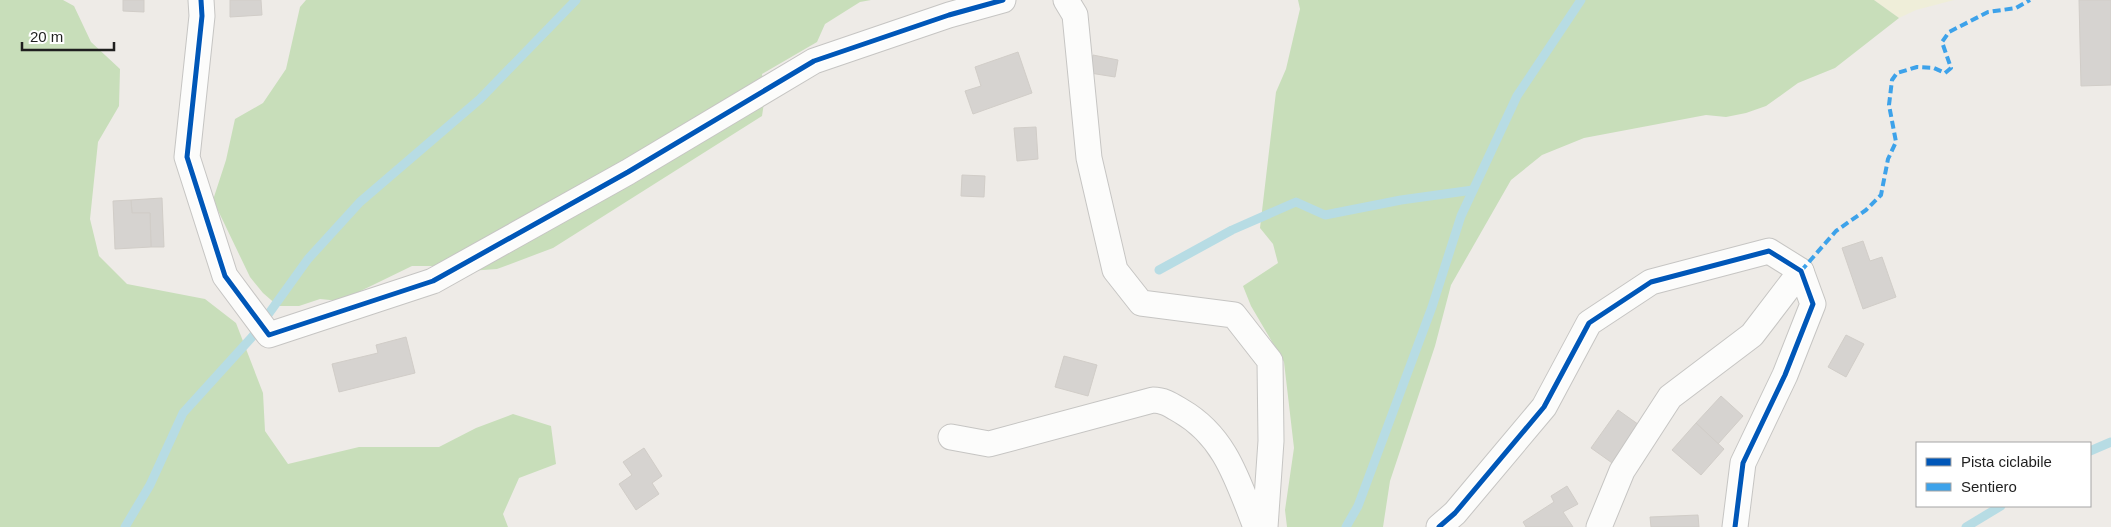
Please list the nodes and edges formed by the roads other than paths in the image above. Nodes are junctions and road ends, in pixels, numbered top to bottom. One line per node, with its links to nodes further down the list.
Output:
1 (201, 0): 2 (street)
2 (1002, 0)
3 (1066, 0): 7 (street)
4 (1801, 271): 8 (street); 9 (street); 10 (street)
5 (951, 437): 6 (street)
6 (1256, 527)
7 (1265, 527)
8 (1439, 527)
9 (1599, 527)
10 (1735, 527)

